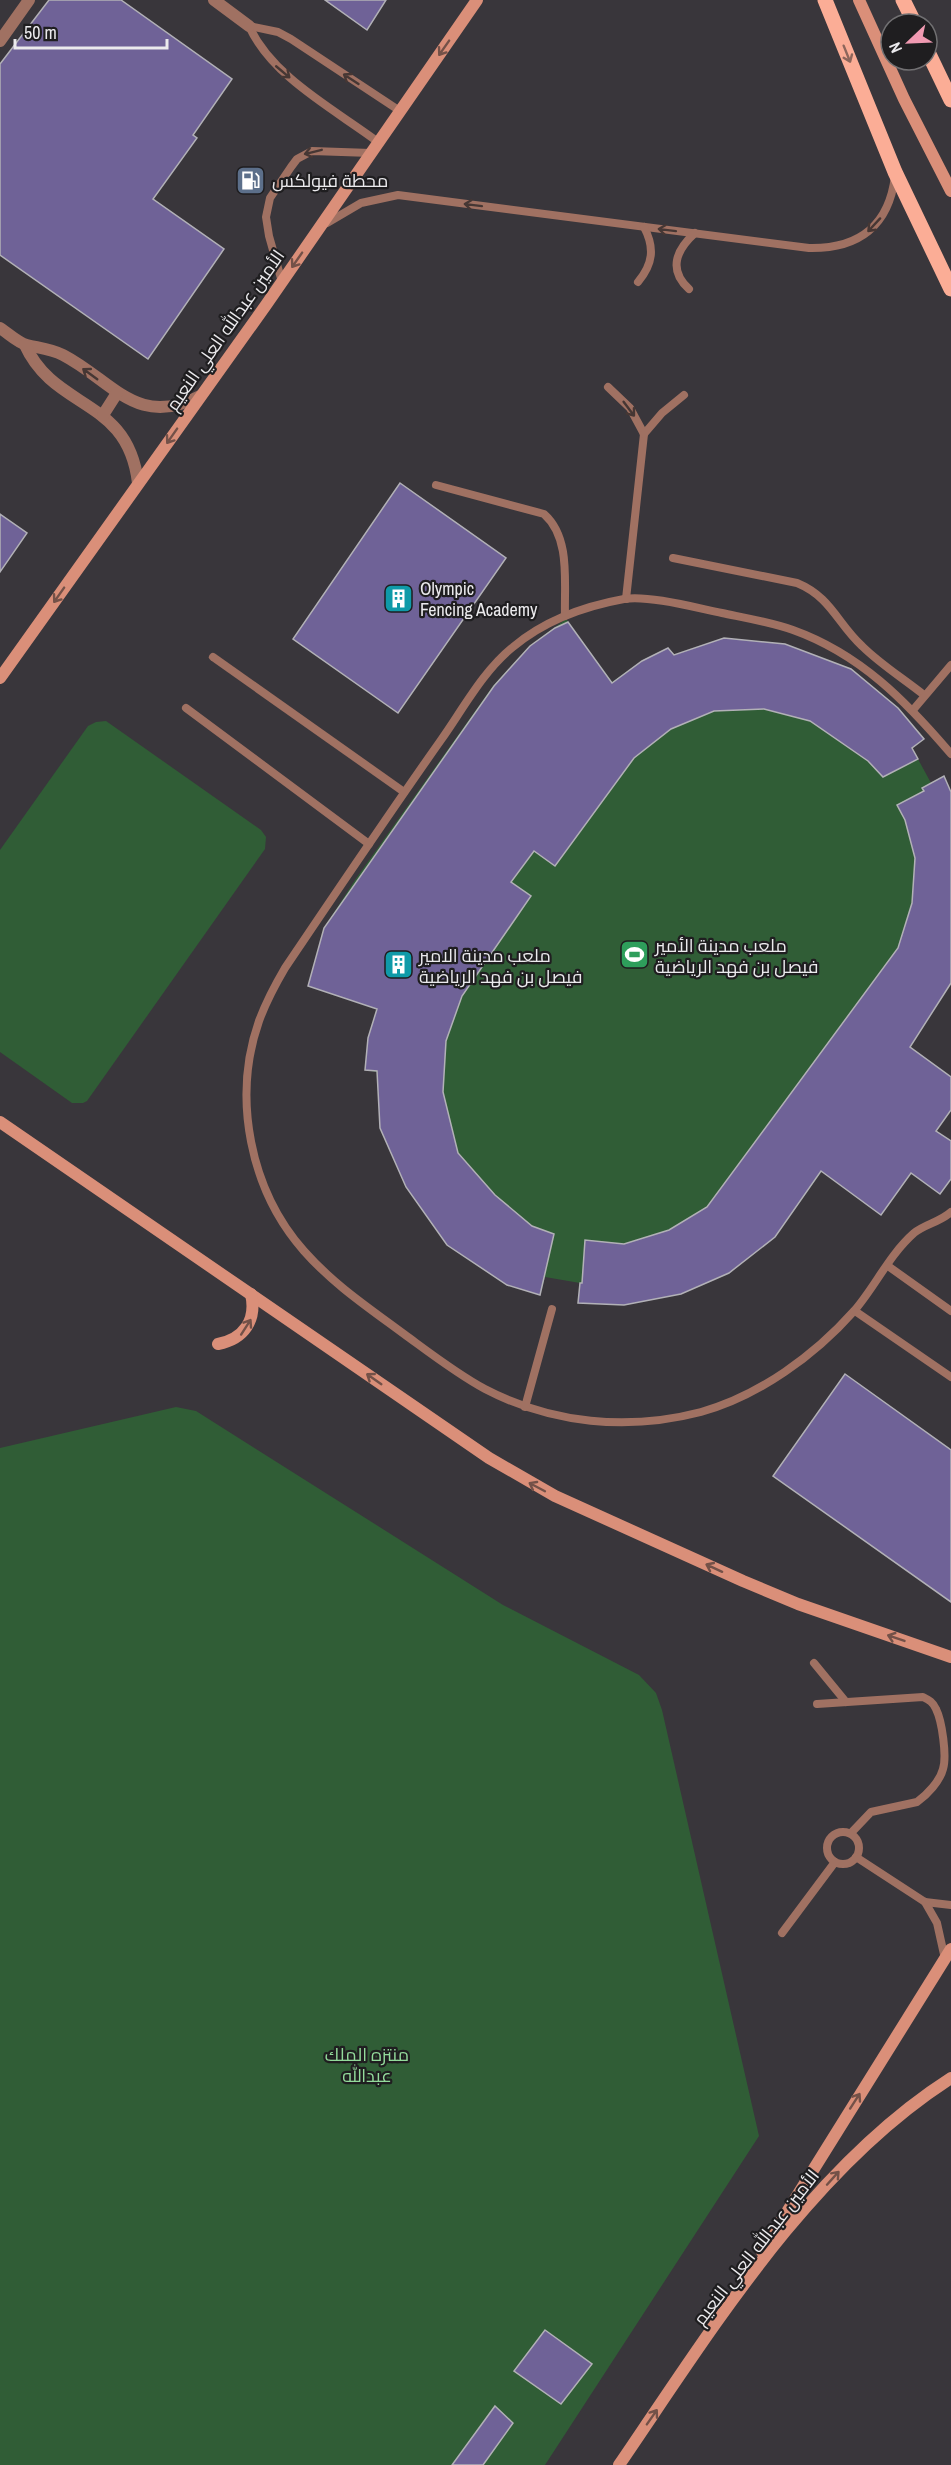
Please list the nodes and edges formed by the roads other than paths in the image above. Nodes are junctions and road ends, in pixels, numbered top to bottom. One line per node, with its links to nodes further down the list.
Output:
1 (29, 0): 7 (street)
2 (214, 0): 6 (street)
3 (477, 0): 10 (main road, الأمين عبدالله العلي النعيم, one-way to 10)
4 (825, 0): 13 (main road, one-way to 13)
5 (859, 0): 14 (main road)
6 (249, 26): 10 (lane, one-way to 6); 11 (lane, one-way to 11)
7 (0, 41)
8 (938, 72): 9 (main road)
9 (951, 98)
10 (400, 111): 11 (main road, الأمين عبدالله العلي النعيم)
11 (378, 142): 12 (main road, الأمين عبدالله العلي النعيم)
12 (371, 153): 17 (main road, الأمين عبدالله العلي النعيم); 18 (lane, one-way to 18)
13 (895, 172): 16 (lane, one-way to 16); 21 (main road)
14 (951, 191)
15 (645, 227): 16 (lane, one-way to 15); 17 (lane, one-way to 17); 19 (lane)
16 (695, 233): 20 (lane)
17 (315, 234): 18 (main road, الأمين عبدالله العلي النعيم, one-way to 18)
18 (282, 282): 27 (main road, الأمين عبدالله العلي النعيم)
19 (638, 282)
20 (689, 289)
21 (951, 289)
22 (0, 328): 23 (street)
23 (25, 345): 25 (street, one-way to 23); 28 (street)
24 (608, 387): 29 (lane, one-way to 29)
25 (117, 393): 27 (street); 28 (street)
26 (684, 395): 29 (lane)
27 (200, 396): 30 (main road, الأمين عبدالله العلي النعيم, one-way to 30)
28 (103, 415): 30 (street)
29 (644, 434): 33 (lane)
30 (138, 483): 37 (main road, الأمين عبدالله العلي النعيم, one-way to 37)
31 (436, 485): 34 (lane)
32 (674, 558): 38 (lane)
33 (626, 599): 34 (lane); 40 (lane)
34 (565, 616): 42 (lane)
35 (213, 657): 42 (lane)
36 (951, 665): 38 (lane)
37 (0, 678)
38 (924, 695): 40 (lane)
39 (186, 708): 43 (lane)
40 (914, 710): 41 (lane)
41 (951, 754)
42 (404, 792): 43 (lane)
43 (369, 844): 53 (lane)
44 (0, 1122): 47 (main road)
45 (951, 1212): 46 (lane)
46 (888, 1266): 49 (lane); 50 (lane)
47 (251, 1294): 51 (main road, one-way to 47); 54 (main road, one-way to 47)
48 (552, 1309): 53 (lane)
49 (855, 1311): 52 (lane); 53 (lane)
50 (951, 1311)
51 (218, 1344)
52 (951, 1377)
53 (525, 1407)
54 (949, 1657)
55 (814, 1663): 56 (lane)
56 (846, 1702): 57 (lane); 58 (lane)
57 (817, 1704)
58 (851, 1833): 59 (lane); 60 (lane)
59 (856, 1857): 60 (lane); 61 (lane)
60 (835, 1862): 63 (lane)
61 (925, 1902): 62 (lane); 64 (lane)
62 (951, 1905)
63 (782, 1933)
64 (948, 1954): 66 (main road, one-way to 64)
65 (951, 2078): 66 (main road, الأمين عبدالله العلي النعيم, one-way to 65)
66 (738, 2294): 67 (main road, الأمين عبدالله العلي النعيم, one-way to 66)
67 (619, 2465)

